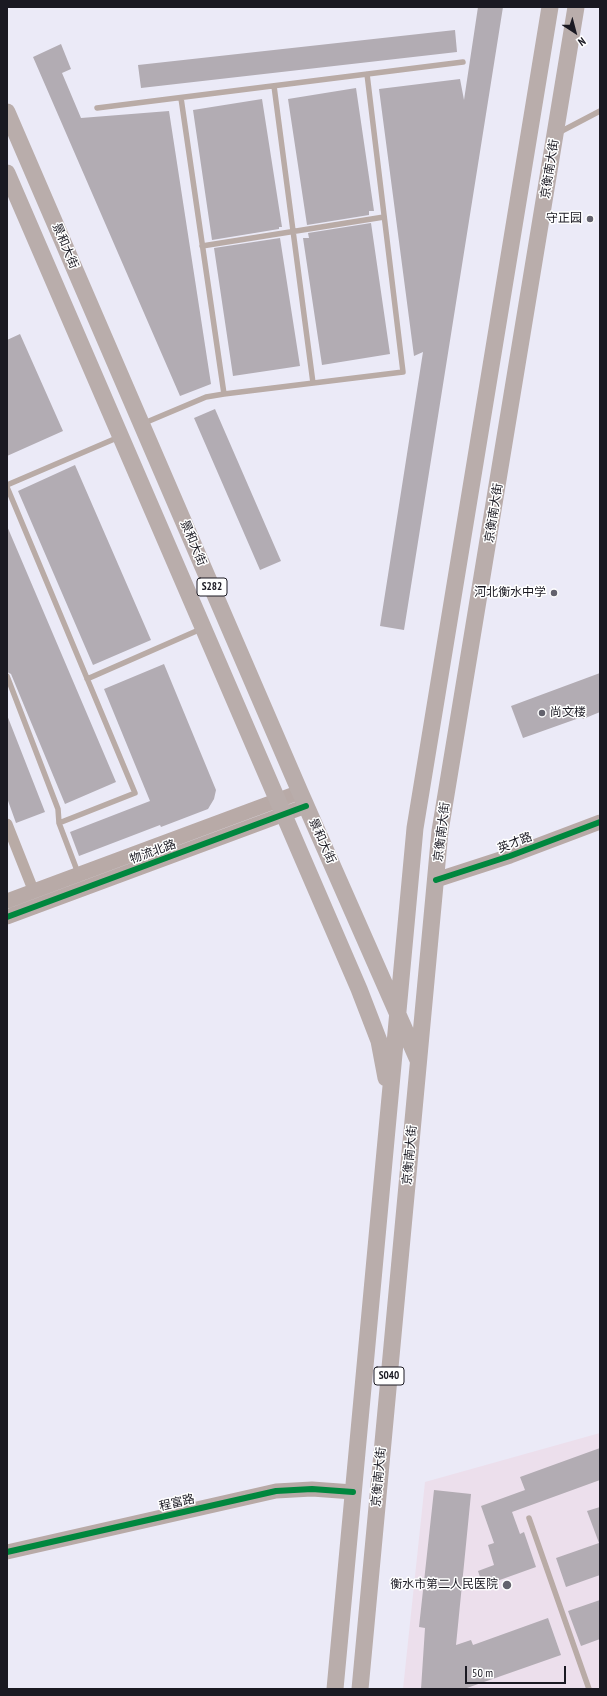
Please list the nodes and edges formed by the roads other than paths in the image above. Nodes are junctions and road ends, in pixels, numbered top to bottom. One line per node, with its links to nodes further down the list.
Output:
1 (550, 7): 33 (main road, 京衡南大街)
2 (576, 7): 10 (main road, 京衡南大街)
3 (463, 62): 4 (lane)
4 (367, 74): 5 (lane); 12 (lane)
5 (274, 86): 6 (lane); 13 (lane)
6 (181, 98): 7 (lane); 14 (lane)
7 (97, 108)
8 (600, 111): 10 (lane)
9 (7, 112): 17 (main road, 景和大街 / S282)
10 (555, 135): 29 (main road, 京衡南大街)
11 (7, 173): 18 (main road, 景和大街 / S282)
12 (384, 217): 13 (lane); 15 (lane)
13 (293, 232): 14 (lane); 15 (lane)
14 (202, 246): 16 (lane)
15 (313, 383): 16 (lane)
16 (224, 394): 17 (lane)
17 (142, 424): 23 (main road, 景和大街 / S282)
18 (120, 436): 19 (lane); 20 (main road, 景和大街 / S282)
19 (7, 486): 22 (lane)
20 (203, 628): 22 (lane); 24 (main road, 景和大街 / S282)
21 (7, 676): 26 (lane)
22 (87, 678): 26 (lane)
23 (303, 799): 24 (street, 物流北路); 33 (main road, 景和大街 / S282)
24 (280, 808): 28 (street, 物流北路); 32 (street, 物流北路); 35 (main road, 景和大街 / S282)
25 (600, 822): 29 (street, 英才路)
26 (59, 823): 28 (lane)
27 (7, 824): 30 (street)
28 (78, 876): 31 (street, 物流北路)
29 (436, 880): 34 (main road, 京衡南大街)
30 (32, 887)
31 (7, 901)
32 (7, 917)
33 (398, 1014): 34 (main road, 景和大街 / S282); 35 (main road, 京衡南大街)
34 (418, 1062): 40 (main road, 京衡南大街 / S040)
35 (390, 1098): 36 (main road, 京衡南大街 / S040)
36 (353, 1492): 38 (street, 程富路); 39 (main road, 京衡南大街 / S040)
37 (529, 1518): 41 (lane)
38 (7, 1552)
39 (335, 1689)
40 (360, 1689)
41 (589, 1689)

